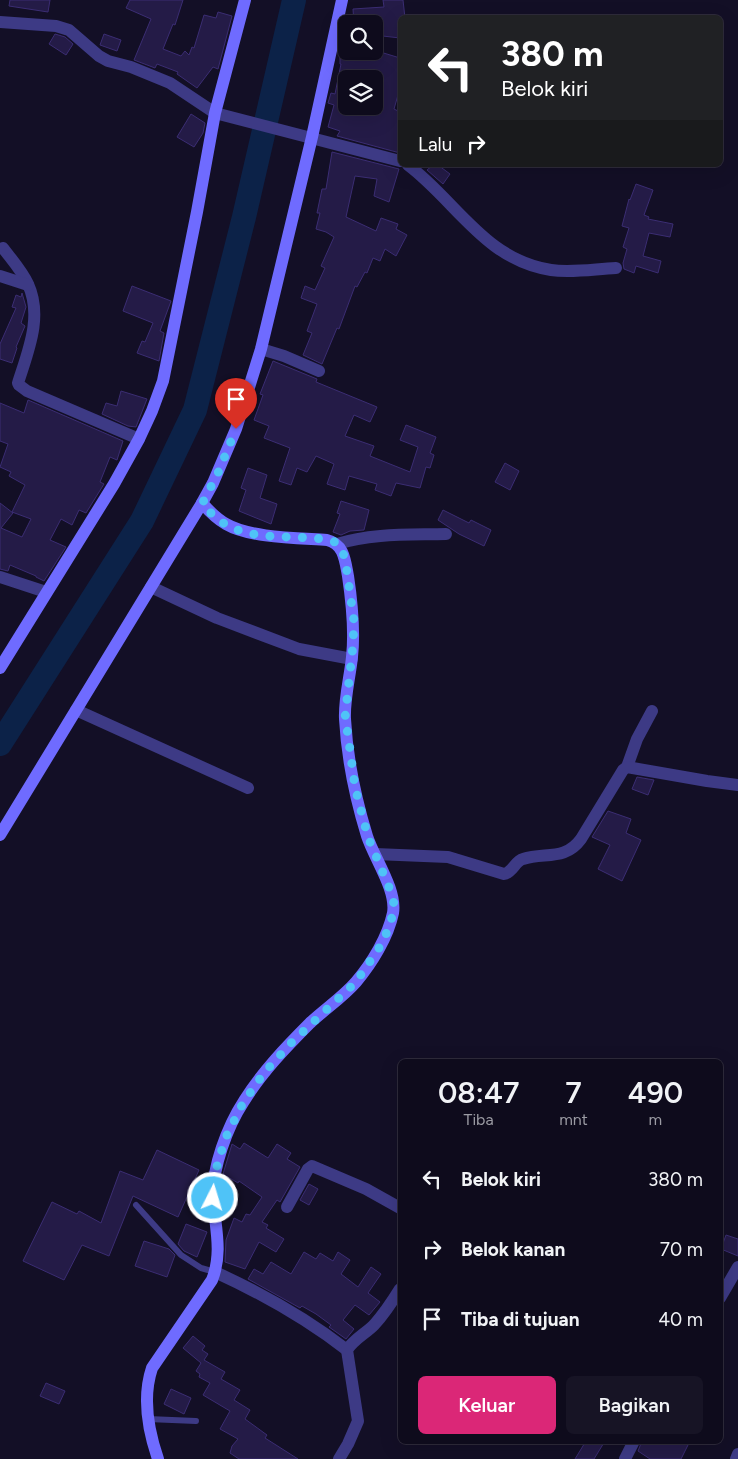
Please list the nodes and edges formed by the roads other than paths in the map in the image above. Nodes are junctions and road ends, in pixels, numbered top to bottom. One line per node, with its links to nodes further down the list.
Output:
1 (245, 0): 4 (street)
2 (342, 0): 5 (street)
3 (0, 22): 4 (street)
4 (215, 113): 5 (street); 14 (street)
5 (310, 137): 6 (street); 12 (street)
6 (398, 160)
7 (410, 167): 9 (street)
8 (3, 248): 11 (street)
9 (616, 268)
10 (0, 276): 11 (street)
11 (28, 285): 14 (street)
12 (261, 349): 13 (street); 15 (street)
13 (319, 371)
14 (139, 439): 20 (street)
15 (202, 504): 17 (street); 19 (street)
16 (446, 534): 17 (street)
17 (337, 544): 21 (street)
18 (0, 577): 20 (street)
19 (151, 587): 21 (street); 23 (street)
20 (46, 592): 22 (street)
21 (352, 659): 29 (street)
22 (0, 668)
23 (76, 710): 27 (street); 28 (street)
24 (652, 711): 25 (street)
25 (627, 767): 26 (street); 29 (street)
26 (738, 785)
27 (248, 788)
28 (0, 835)
29 (375, 854): 34 (street)
30 (136, 1205): 34 (lane)
31 (287, 1207): 32 (street)
32 (398, 1207)
33 (738, 1267): 35 (street)
34 (213, 1271): 38 (street); 39 (street)
35 (733, 1285): 37 (street)
36 (398, 1293): 38 (street)
37 (723, 1295)
38 (347, 1350): 44 (street)
39 (148, 1419): 40 (lane); 43 (street)
40 (196, 1421)
41 (632, 1444): 45 (street)
42 (738, 1454): 46 (street)
43 (158, 1459)
44 (339, 1459)
45 (625, 1459)
46 (736, 1459)

